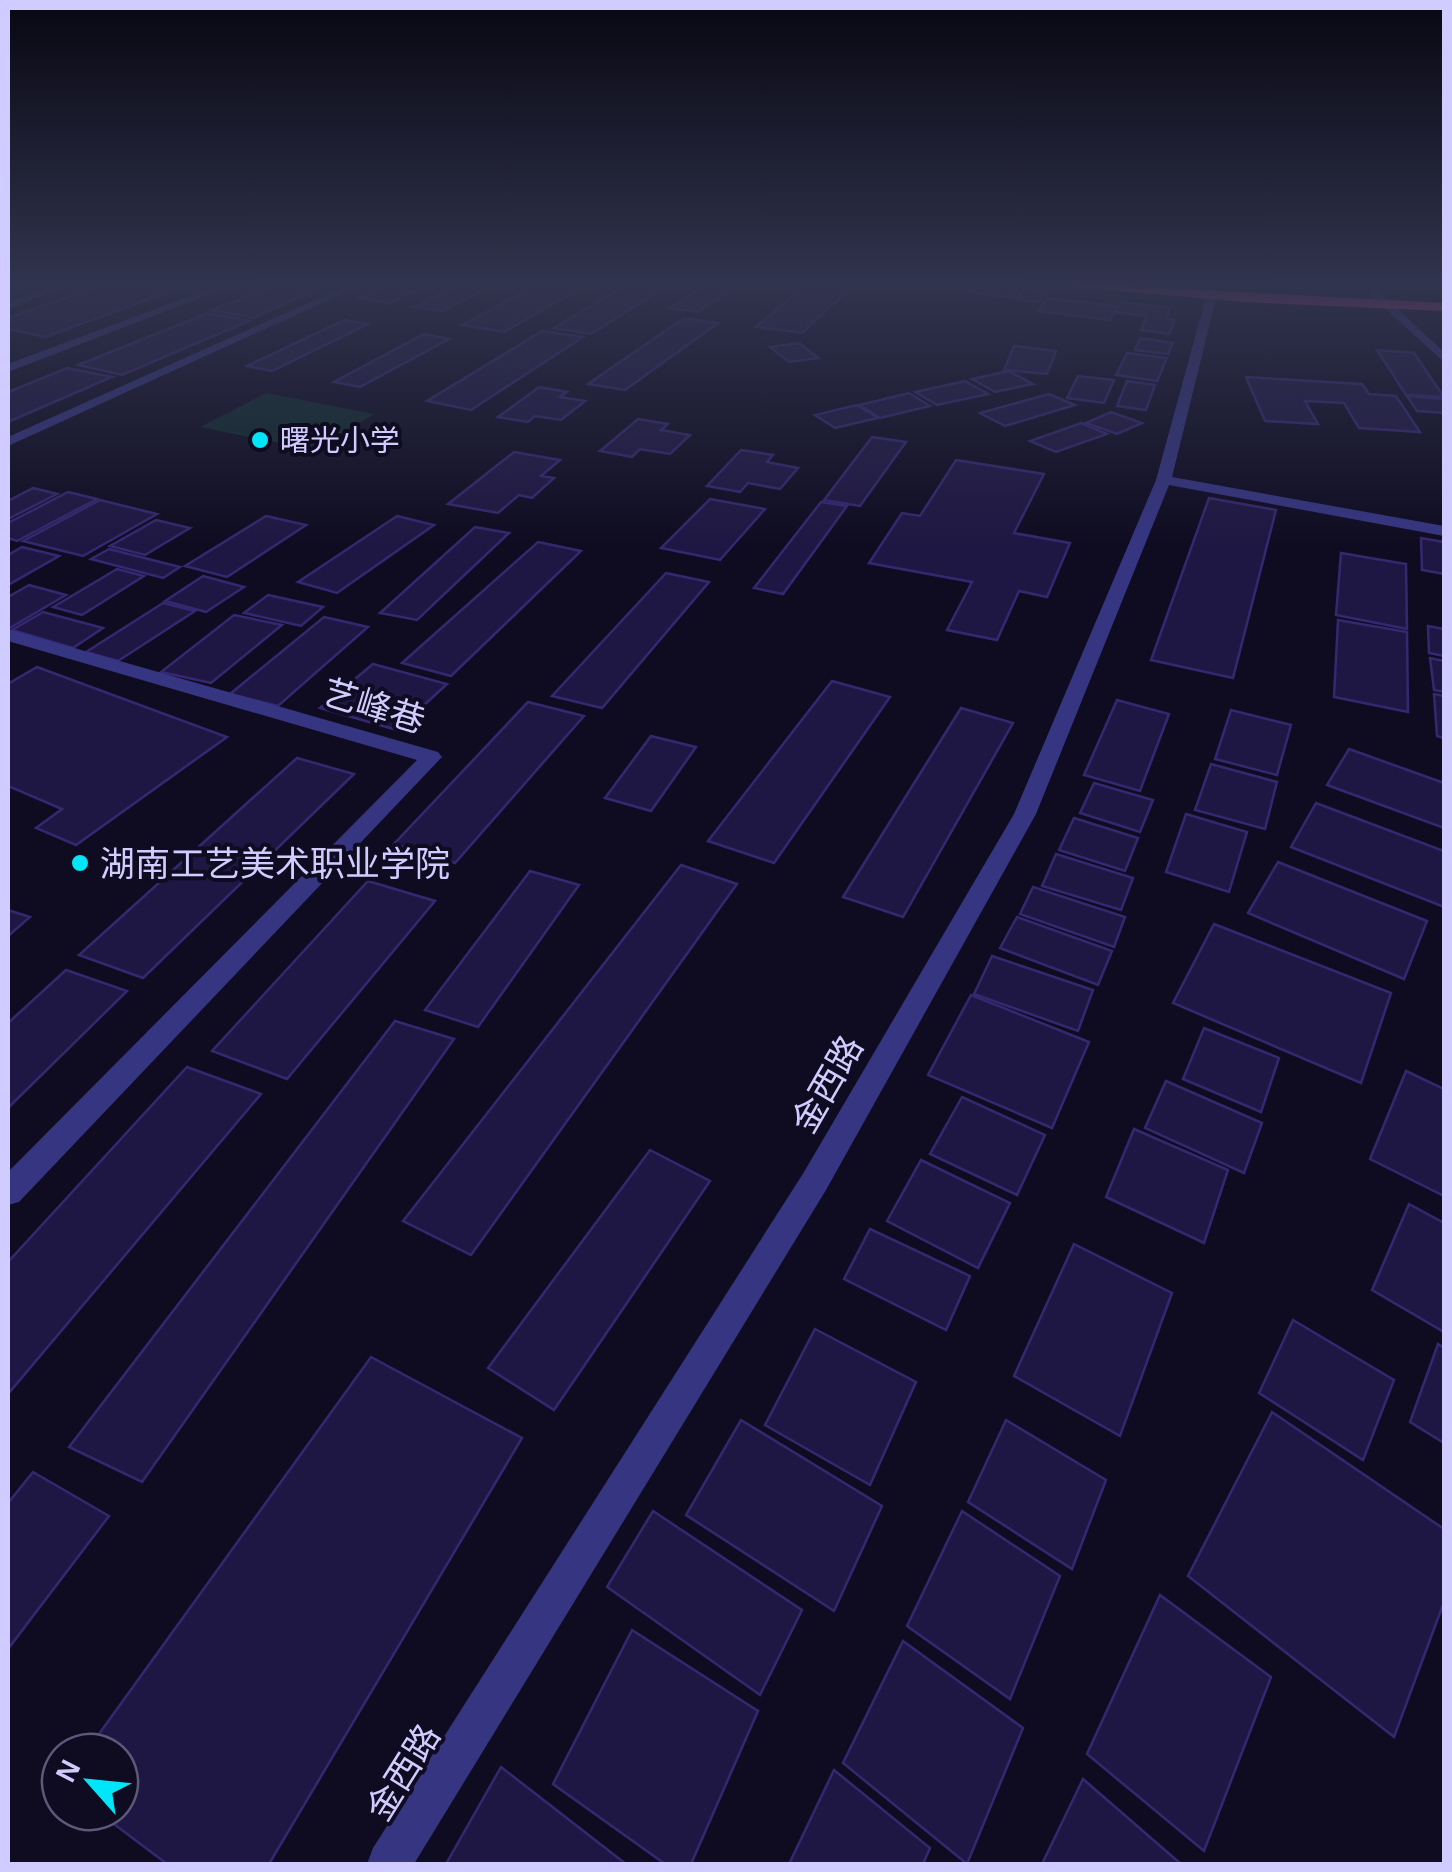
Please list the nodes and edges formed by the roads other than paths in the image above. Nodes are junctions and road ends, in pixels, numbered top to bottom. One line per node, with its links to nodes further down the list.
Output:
1 (167, 370): 3 (street)
2 (1193, 370): 4 (street, 金西路)
3 (8, 442)
4 (1164, 480): 5 (street); 8 (street, 金西路)
5 (1444, 531)
6 (8, 634): 7 (street, 艺峰巷)
7 (8, 1192)
8 (389, 1864)

